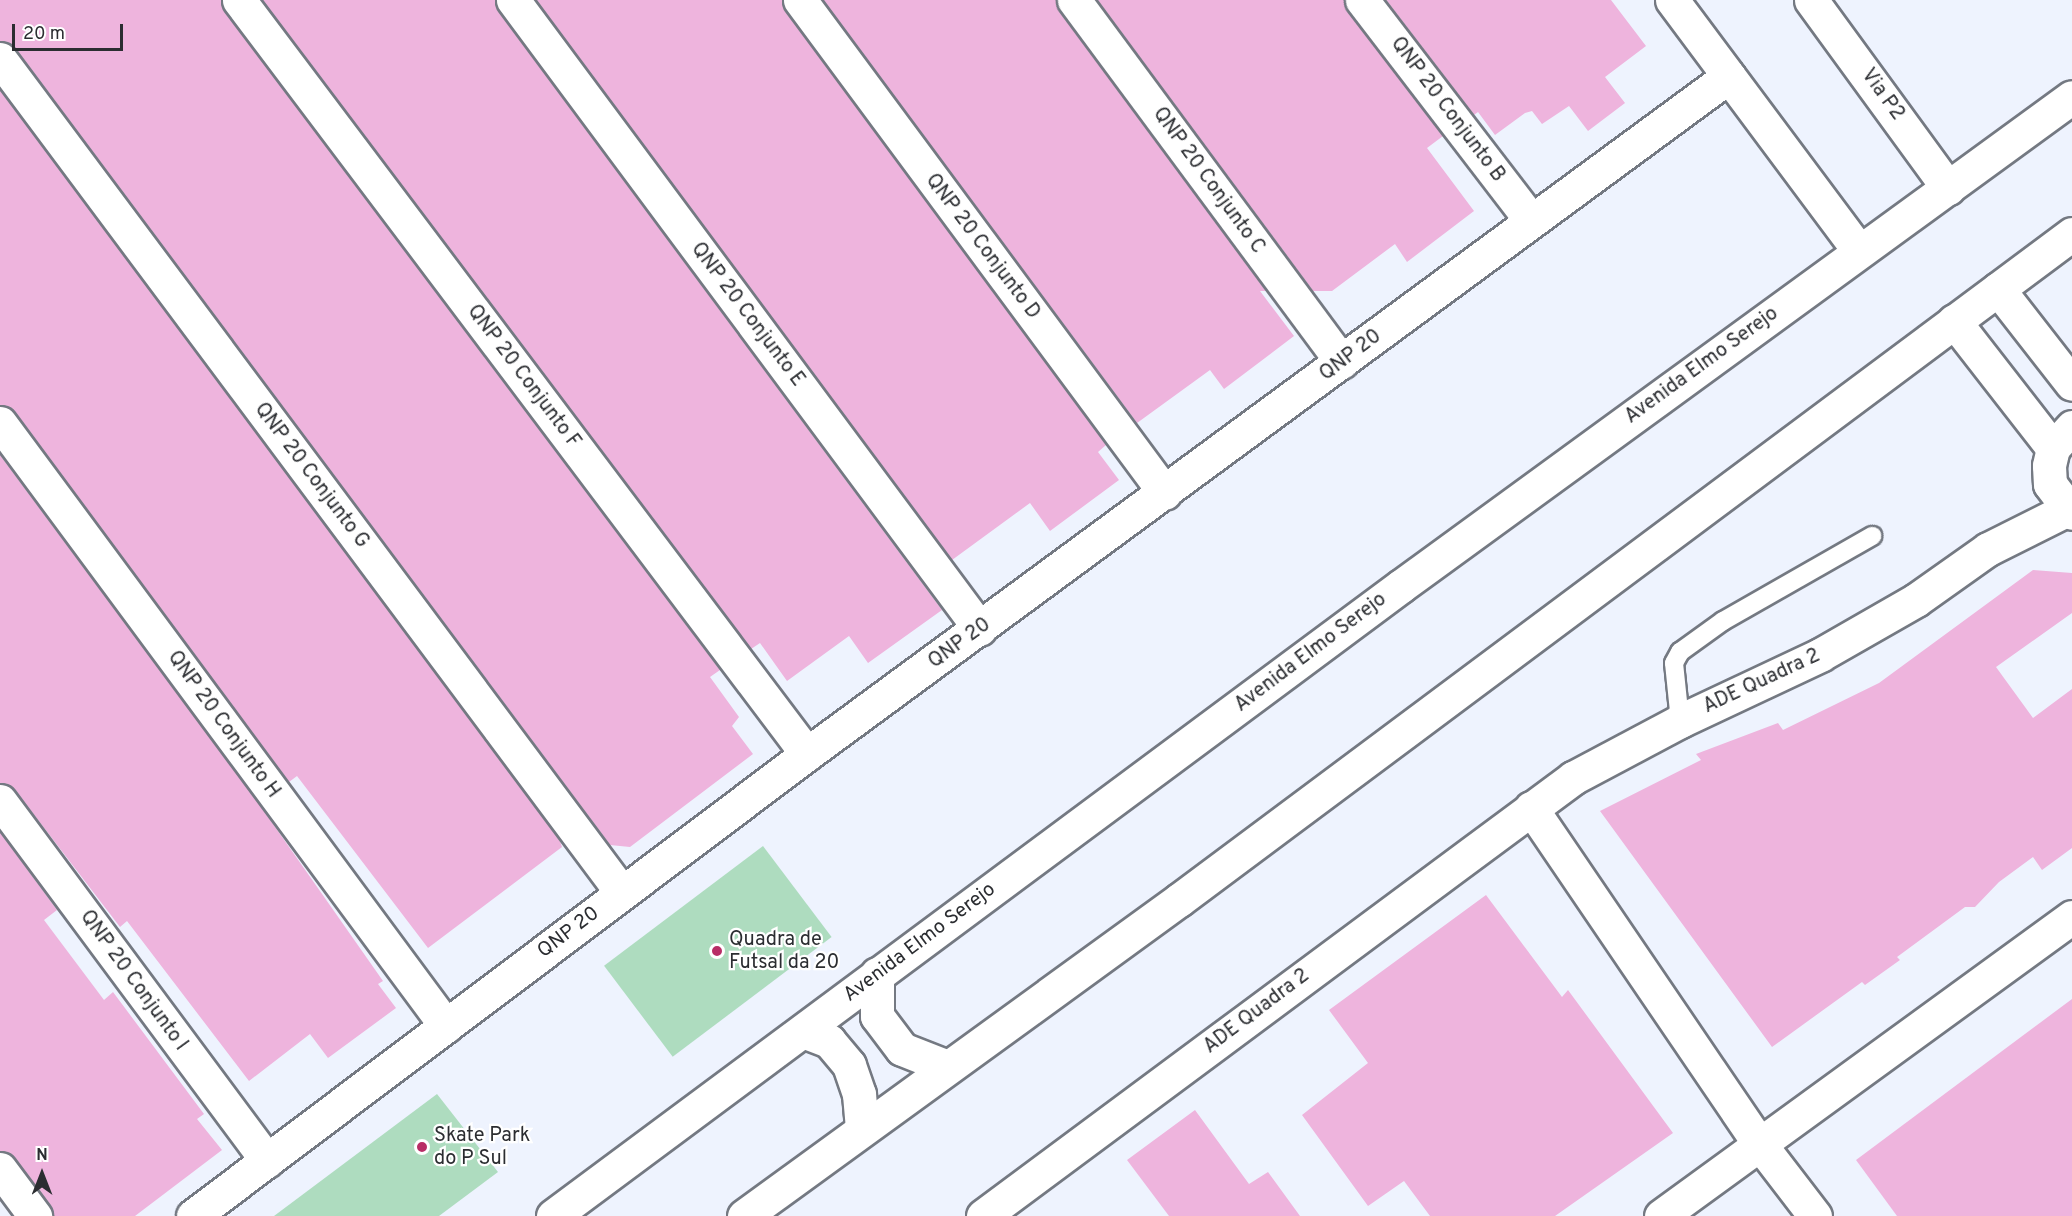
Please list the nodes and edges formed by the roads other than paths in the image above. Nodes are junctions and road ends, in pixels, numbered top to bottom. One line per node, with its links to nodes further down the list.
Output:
1 (239, 0): 26 (street, QNP 20 Conjunto F)
2 (513, 0): 24 (street, QNP 20 Conjunto E)
3 (800, 0): 21 (street, QNP 20 Conjunto D)
4 (1074, 0): 17 (street, QNP 20 Conjunto C)
5 (1362, 0): 12 (street, QNP 20 Conjunto B)
6 (1672, 0): 9 (street)
7 (1815, 1): 11 (street, Via P2)
8 (0, 59): 29 (street, QNP 20 Conjunto G)
9 (1729, 76): 12 (street, QNP 20); 14 (street)
10 (2072, 96): 11 (street, Avenida Elmo Serejo)
11 (1948, 188): 14 (street, Avenida Elmo Serejo)
12 (1531, 220): 17 (street, QNP 20)
13 (2072, 234): 15 (street)
14 (1859, 251): 31 (street, Avenida Elmo Serejo)
15 (1998, 289): 16 (street); 18 (street)
16 (1954, 321): 20 (street); 34 (street)
17 (1342, 362): 21 (street, QNP 20)
18 (2072, 384)
19 (0, 423): 32 (street, QNP 20 Conjunto H)
20 (2062, 437): 22 (street)
21 (1165, 494): 24 (street, QNP 20)
22 (2063, 502): 25 (street, ADE Quadra 2)
23 (1872, 536): 25 (lane)
24 (980, 629): 26 (street, QNP 20)
25 (1680, 721): 28 (street, ADE Quadra 2)
26 (807, 754): 29 (street, QNP 20)
27 (0, 801): 37 (street, QNP 20 Conjunto I)
28 (1531, 808): 36 (street); 43 (street, ADE Quadra 2)
29 (622, 893): 32 (street, QNP 20)
30 (2072, 916): 36 (street)
31 (877, 974): 33 (street, Avenida Elmo Serejo); 34 (street)
32 (446, 1026): 37 (street, QNP 20)
33 (803, 1031): 35 (street); 41 (street, Avenida Elmo Serejo)
34 (945, 1066): 35 (street)
35 (862, 1128): 42 (street)
36 (1759, 1143): 44 (street); 45 (street)
37 (267, 1161): 40 (street, QNP 20)
38 (0, 1169): 39 (street)
39 (35, 1216)
40 (193, 1216)
41 (553, 1216)
42 (744, 1216)
43 (983, 1216)
44 (1661, 1216)
45 (1815, 1216)

